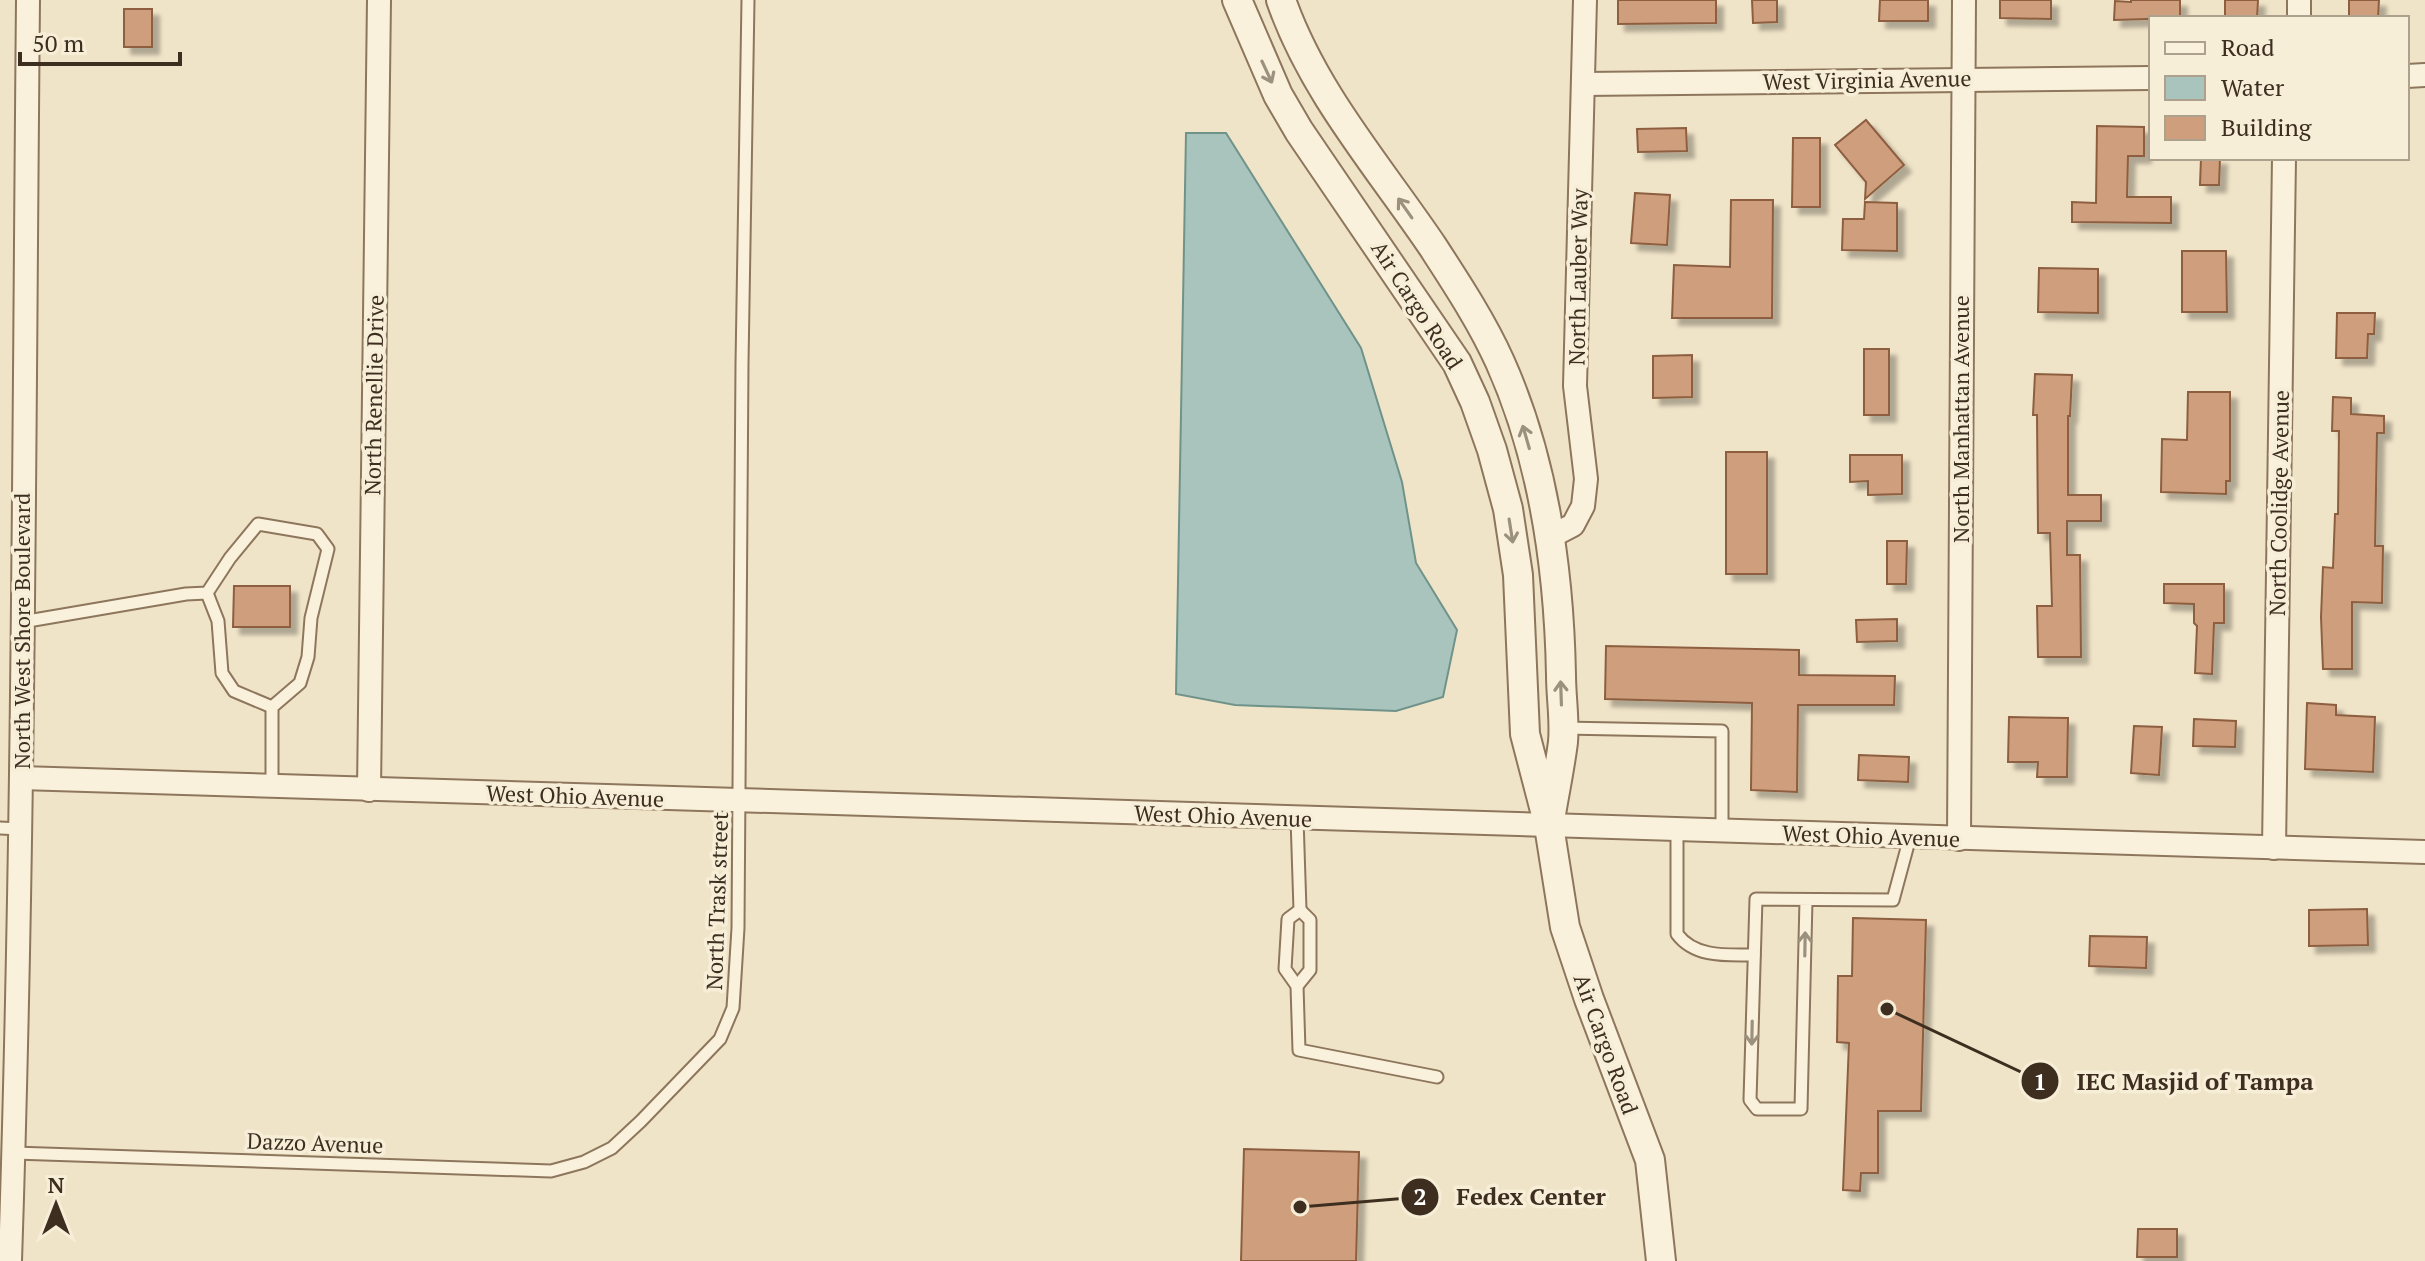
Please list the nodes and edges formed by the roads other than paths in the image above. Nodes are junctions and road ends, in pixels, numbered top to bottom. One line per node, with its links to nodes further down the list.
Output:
1 (28, 0): 14 (street, North West Shore Boulevard)
2 (379, 0): 19 (street, North Renellie Drive)
3 (748, 0): 20 (lane, North Trask street)
4 (1237, 0): 22 (street, Air Cargo Road, one-way to 22)
5 (1281, 0): 12 (street, Air Cargo Road, one-way to 5)
6 (1585, 0): 10 (street, North Lauber Way)
7 (1964, 0): 8 (street, North Manhattan Avenue)
8 (1963, 78): 9 (street, West Virginia Avenue); 10 (street, West Virginia Avenue); 27 (street, North Manhattan Avenue)
9 (2149, 78)
10 (1583, 84): 12 (street, North Lauber Way)
11 (2284, 160): 28 (street, North Coolidge Avenue)
12 (1550, 537): 16 (street, Air Cargo Road, one-way to 12)
13 (207, 593): 14 (lane); 15 (lane); 15 (lane)
14 (22, 622): 17 (street, North West Shore Boulevard)
15 (272, 707): 18 (lane)
16 (1563, 728): 22 (street, Air Cargo Road); 25 (lane)
17 (21, 778): 18 (street, West Ohio Avenue); 23 (street, North West Shore Boulevard)
18 (272, 787): 19 (street, West Ohio Avenue)
19 (369, 790): 20 (street, West Ohio Avenue)
20 (740, 800): 21 (street, West Ohio Avenue); 35 (lane, North Trask street)
21 (1297, 818): 22 (street, West Ohio Avenue); 31 (lane)
22 (1549, 826): 24 (street, West Ohio Avenue); 38 (street, Air Cargo Road)
23 (10, 828): 36 (street, North West Shore Boulevard)
24 (1677, 830): 25 (street, West Ohio Avenue); 32 (lane)
25 (1722, 831): 26 (street, West Ohio Avenue)
26 (1910, 837): 27 (street, West Ohio Avenue); 30 (lane)
27 (1959, 839): 28 (street, West Ohio Avenue)
28 (2274, 848): 29 (street, West Ohio Avenue)
29 (2425, 852)
30 (1806, 900): 32 (lane); 32 (lane, one-way to 30)
31 (1300, 910): 33 (lane); 33 (lane)
32 (1754, 955)
33 (1297, 986): 34 (lane)
34 (1437, 1077)
35 (612, 1148): 36 (lane, Dazzo Avenue)
36 (14, 1153): 37 (street, North West Shore Boulevard)
37 (10, 1261)
38 (1661, 1261)

